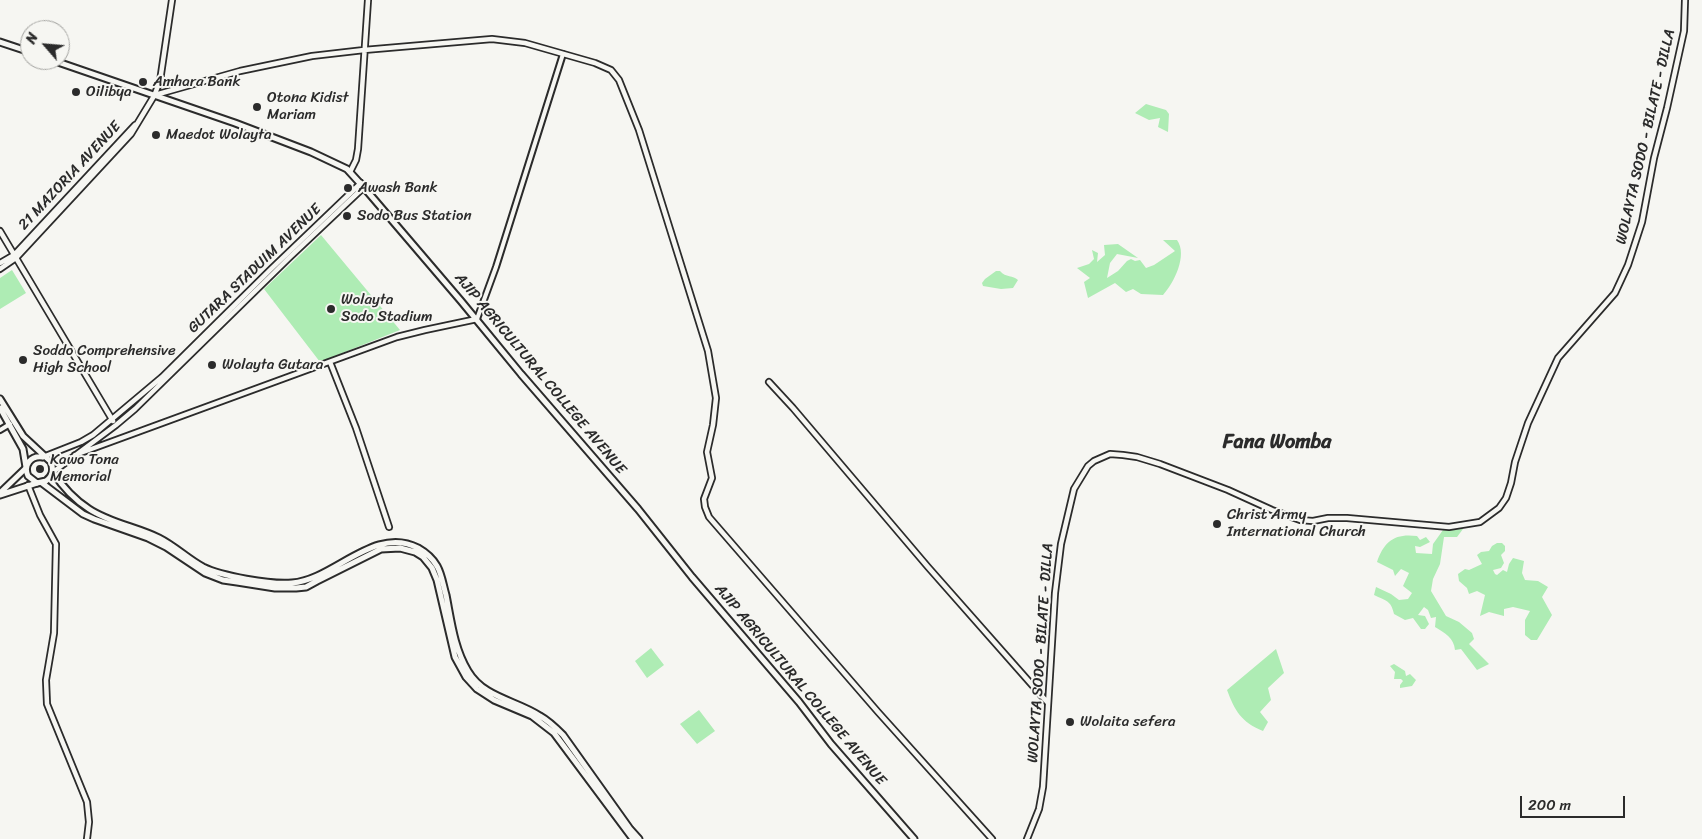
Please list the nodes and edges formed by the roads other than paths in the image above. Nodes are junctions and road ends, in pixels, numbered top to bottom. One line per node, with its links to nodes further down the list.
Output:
1 (172, 0): 9 (main road, 21 MAZORIA AVENUE)
2 (368, 0): 6 (main road)
3 (1685, 0): 33 (main road, WOLAYTA SODO - BILATE - DILLA)
4 (0, 42): 5 (main road)
5 (20, 49)
6 (364, 50): 7 (main road); 9 (main road); 10 (main road)
7 (563, 54): 16 (street); 38 (main road)
8 (70, 66): 9 (main road, AJIP AGRICULTURAL COLLEGE AVENUE)
9 (154, 96): 10 (main road, AJIP AGRICULTURAL COLLEGE AVENUE); 13 (main road, 21 MAZORIA AVENUE)
10 (350, 172): 11 (main road, AJIP AGRICULTURAL COLLEGE AVENUE)
11 (362, 185): 16 (main road, AJIP AGRICULTURAL COLLEGE AVENUE); 21 (main road, GUTARA STADUIM AVENUE); 23 (main road)
12 (0, 231): 13 (main road)
13 (15, 256): 14 (main road, 21 MAZORIA AVENUE); 15 (main road, 21 MAZORIA AVENUE); 21 (main road)
14 (0, 263)
15 (0, 269)
16 (477, 319): 17 (main road); 37 (main road, AJIP AGRICULTURAL COLLEGE AVENUE)
17 (330, 362): 25 (main road); 32 (main road)
18 (769, 382): 33 (main road)
19 (0, 399): 22 (main road)
20 (0, 408): 22 (main road)
21 (112, 420): 23 (main road); 26 (main road, GUTARA STADUIM AVENUE)
22 (12, 423): 24 (street); 26 (main road); 27 (main road)
23 (116, 425): 25 (main road)
24 (0, 430)
25 (74, 455): 28 (main road)
26 (43, 457): 27 (main road); 28 (main road)
27 (26, 468): 29 (main road); 31 (main road)
28 (53, 472): 29 (main road); 36 (main road)
29 (40, 483): 30 (main road); 35 (main road)
30 (28, 485): 31 (main road); 34 (main road)
31 (0, 494)
32 (388, 526)
33 (1048, 704): 39 (main road, WOLAYTA SODO - BILATE - DILLA)
34 (86, 839)
35 (633, 839)
36 (639, 839)
37 (914, 839)
38 (992, 839)
39 (1028, 839)

